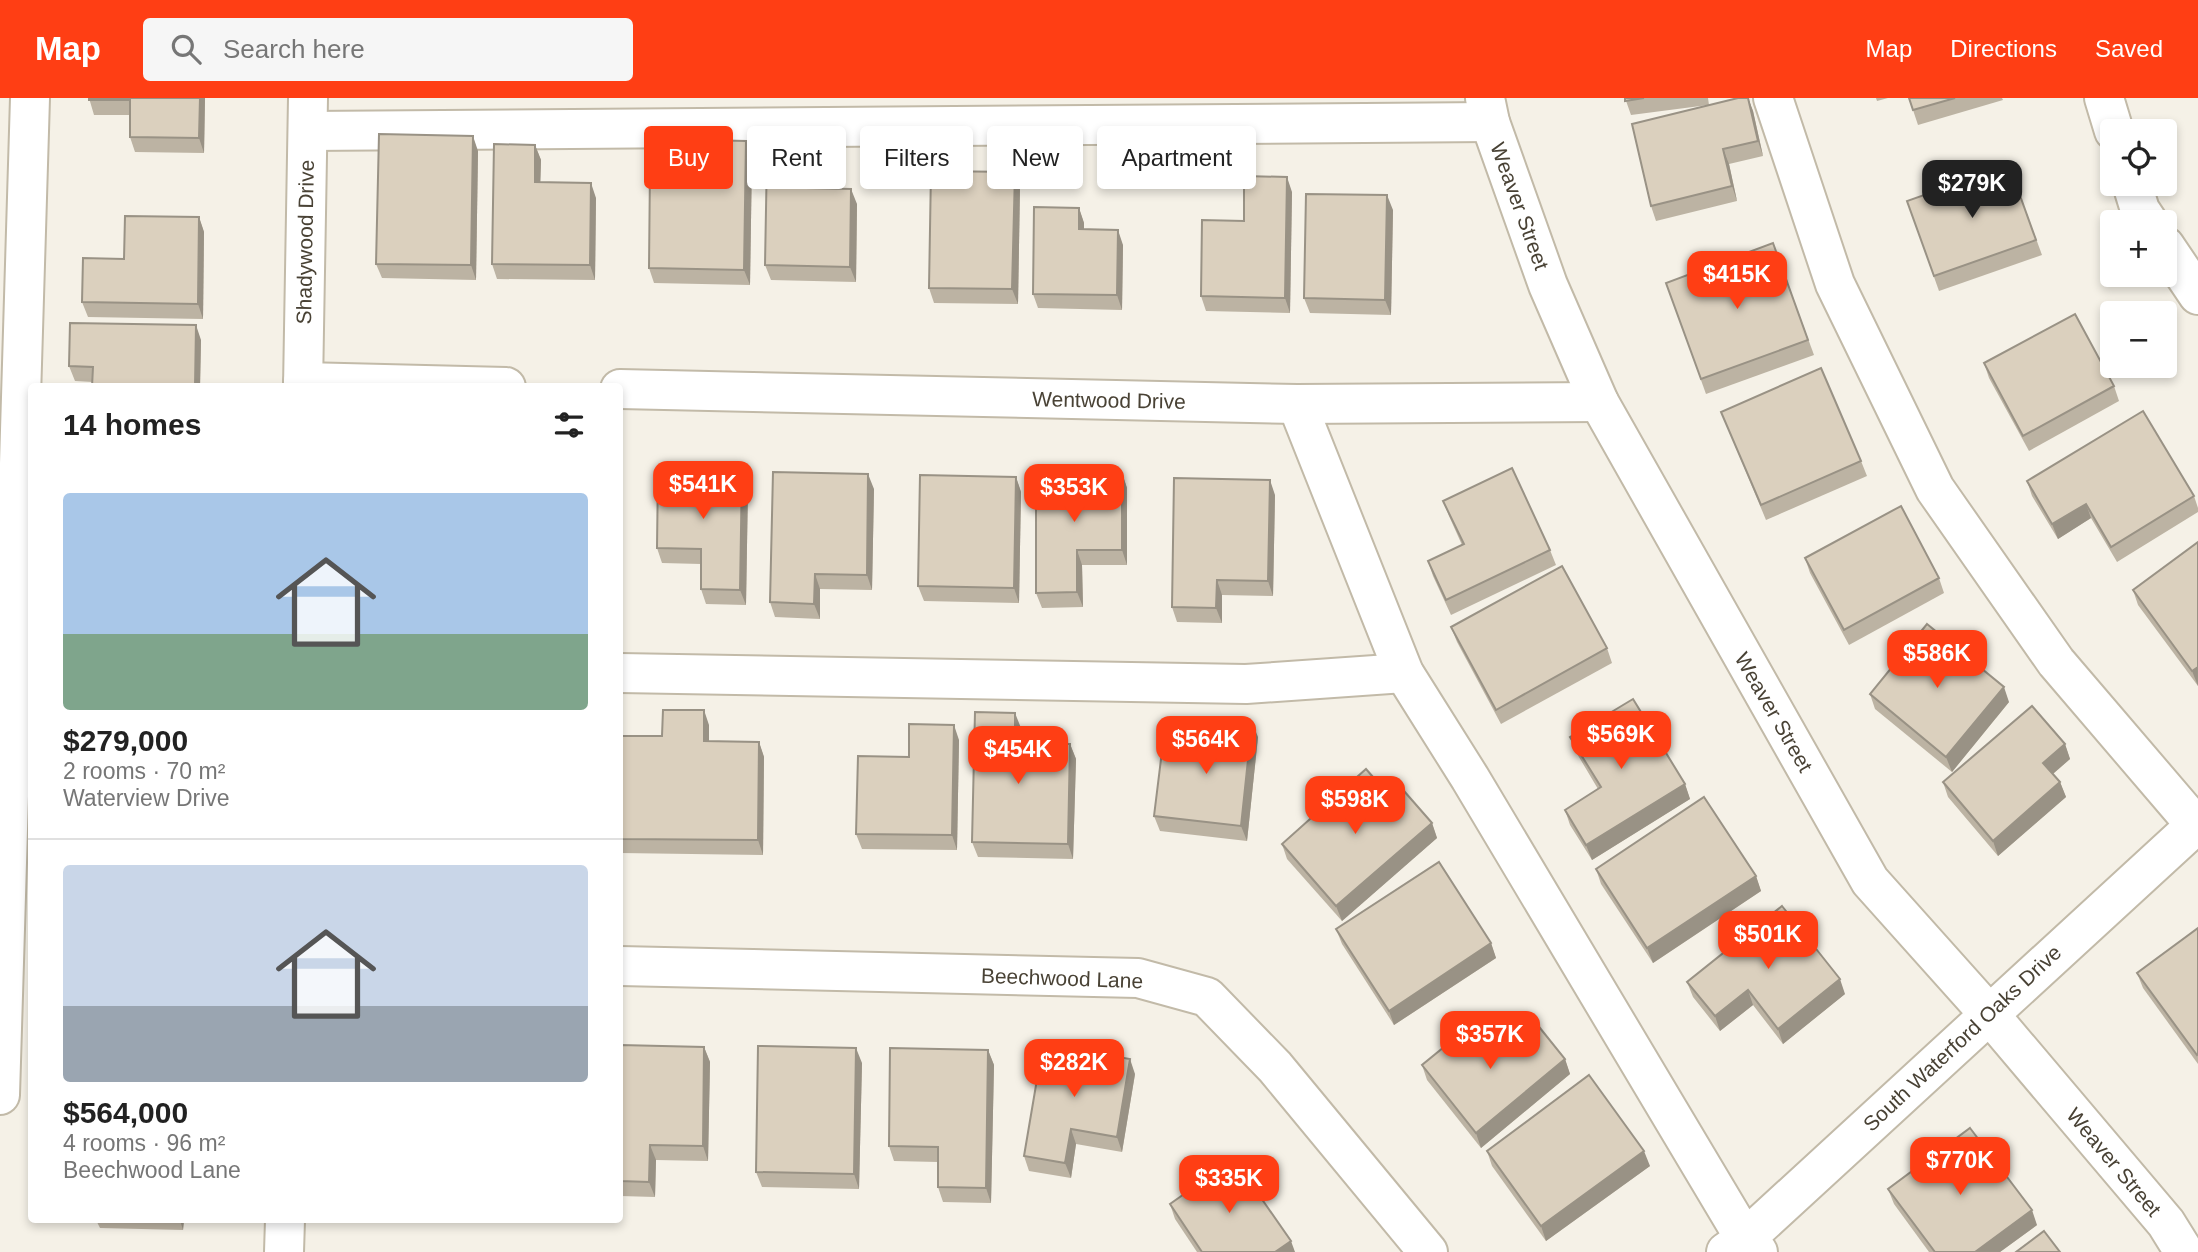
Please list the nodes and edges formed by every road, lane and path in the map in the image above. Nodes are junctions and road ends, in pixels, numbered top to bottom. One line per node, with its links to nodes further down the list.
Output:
1 (30, 98): 18 (street)
2 (1773, 98): 15 (street)
3 (2104, 98): 6 (street)
4 (1488, 110): 5 (street); 11 (street, Weaver Street)
5 (308, 114): 9 (street, Shadywood Drive)
6 (2110, 119)
7 (2177, 264): 8 (street)
8 (2198, 295)
9 (303, 383)
10 (623, 389): 12 (street, Wentwood Drive)
11 (1599, 402): 12 (street, Wentwood Drive); 17 (street, Weaver Street)
12 (1297, 404): 14 (street)
13 (623, 673): 14 (street)
14 (1404, 673): 20 (street)
15 (2197, 825): 17 (street, South Waterford Oaks Drive)
16 (623, 966): 22 (street, Beechwood Lane)
17 (1989, 1014): 20 (street, South Waterford Oaks Drive); 23 (street, Weaver Street)
18 (0, 1095)
19 (285, 1223): 21 (street)
20 (1743, 1248)
21 (284, 1252)
22 (1427, 1252)
23 (2184, 1252)

